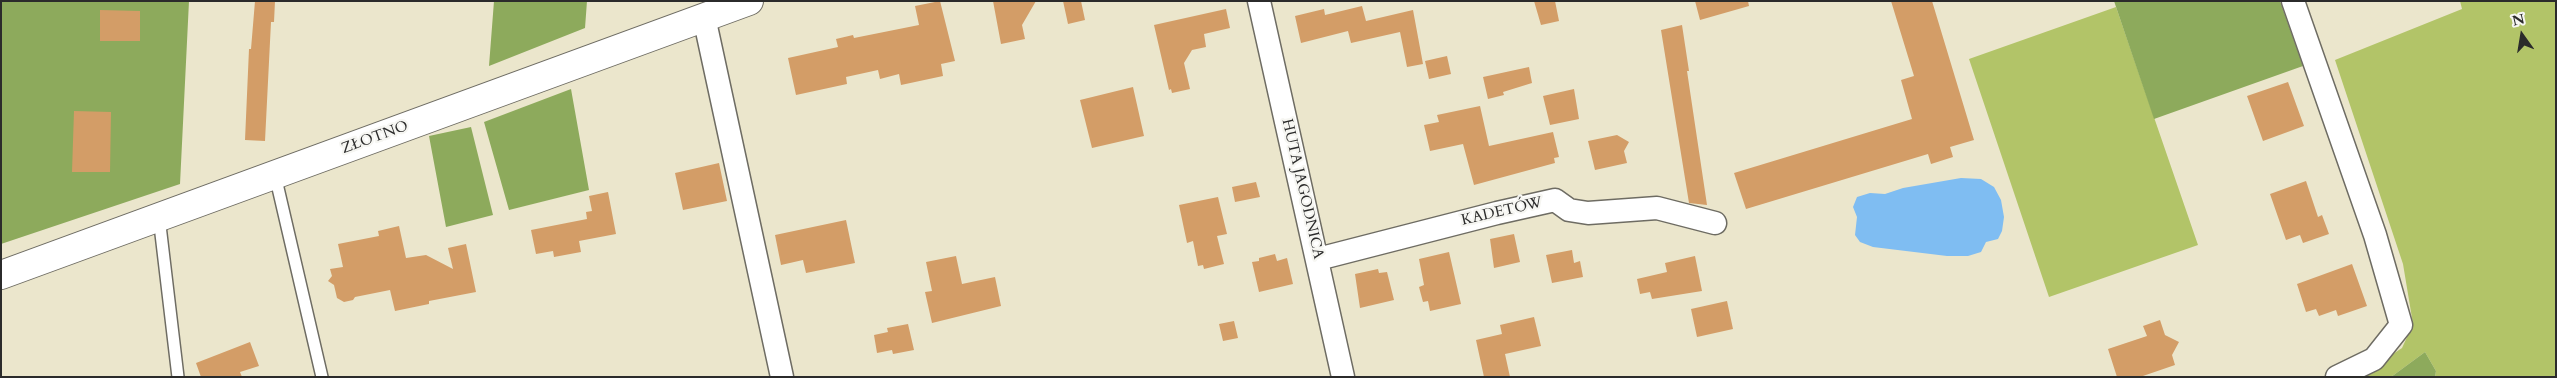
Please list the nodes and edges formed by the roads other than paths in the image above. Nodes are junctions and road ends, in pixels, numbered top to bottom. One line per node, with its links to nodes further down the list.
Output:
1 (749, 1): 4 (street, ZŁOTNO)
2 (1259, 1): 8 (street, HUTA JAGODNICA)
3 (2293, 1): 14 (street)
4 (704, 18): 5 (street, ZŁOTNO); 12 (street)
5 (275, 175): 6 (street, ZŁOTNO); 11 (lane)
6 (159, 217): 9 (street, ZŁOTNO); 10 (lane)
7 (1716, 223): 8 (street, KADETÓW)
8 (1318, 259): 13 (street, HUTA JAGODNICA)
9 (1, 275)
10 (178, 377)
11 (322, 377)
12 (782, 377)
13 (1344, 377)
14 (2337, 377)

